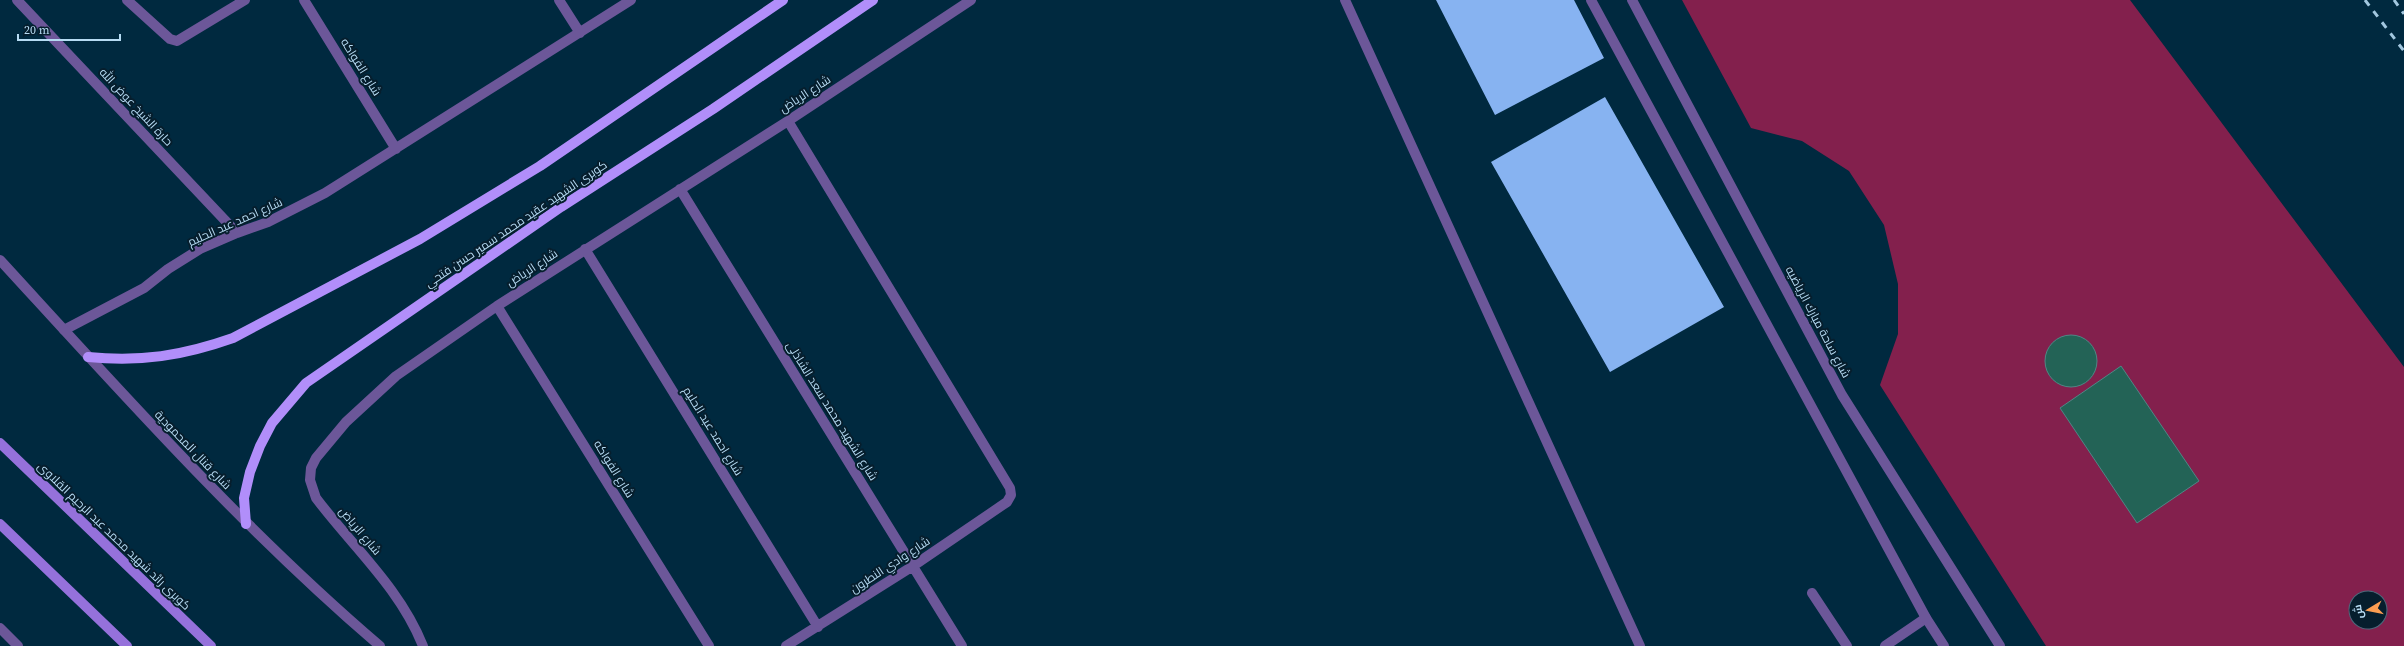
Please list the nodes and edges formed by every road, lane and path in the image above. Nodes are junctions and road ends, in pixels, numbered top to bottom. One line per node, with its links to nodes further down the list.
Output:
1 (17, 0): 17 (street, حارة الشيخ عوض الله)
2 (127, 0): 3 (street)
3 (245, 0)
4 (304, 0): 15 (street, شارع الفواكه)
5 (559, 0): 13 (street)
6 (631, 0): 13 (street, شارع احمد عبد الحليم)
7 (783, 0): 22 (main road)
8 (873, 0): 25 (main road, كوبرى الشهيد عقيد محمد سمير حسن فتحي)
9 (971, 0): 14 (street, شارع الرياض)
10 (1345, 0): 39 (street)
11 (1591, 0): 28 (street)
12 (1632, 0): 43 (street, شارع ساحة مبارك الرياضيه)
13 (580, 33): 15 (street, شارع احمد عبد الحليم)
14 (788, 121): 16 (street, شارع الرياض); 26 (street, شارع وادي النطرون)
15 (396, 149): 17 (street, شارع احمد عبد الحليم)
16 (680, 189): 18 (street, شارع الرياض); 26 (street, شارع الشهيد محمد سعد الشاذلى)
17 (237, 233): 21 (street, شارع احمد عبد الحليم)
18 (585, 249): 20 (street, شارع الرياض); 29 (street, شارع احمد عبد الحليم)
19 (0, 260): 21 (street, شارع قنال المحمودية)
20 (497, 306): 35 (street, شارع الرياض); 36 (street, شارع الفواكه)
21 (64, 330): 22 (street, شارع قنال المحمودية)
22 (88, 357): 25 (street, شارع قنال المحمودية)
23 (0, 443): 33 (main road, كوبرى رائد شهيد محمد عبد الرحيم القلاوى)
24 (0, 524): 32 (main road)
25 (246, 524): 34 (street, شارع قنال المحمودية)
26 (913, 566): 29 (street, شارع وادي النطرون); 38 (street, شارع الشهيد محمد سعد الشاذلى)
27 (1812, 593): 40 (street)
28 (1926, 618): 41 (street); 42 (street)
29 (818, 627): 37 (street, شارع وادي النطرون)
30 (0, 628): 31 (street)
31 (18, 646)
32 (127, 646)
33 (210, 646)
34 (380, 646)
35 (423, 646)
36 (709, 646)
37 (786, 646)
38 (962, 646)
39 (1640, 646)
40 (1847, 646)
41 (1885, 646)
42 (1944, 646)
43 (2000, 646)

